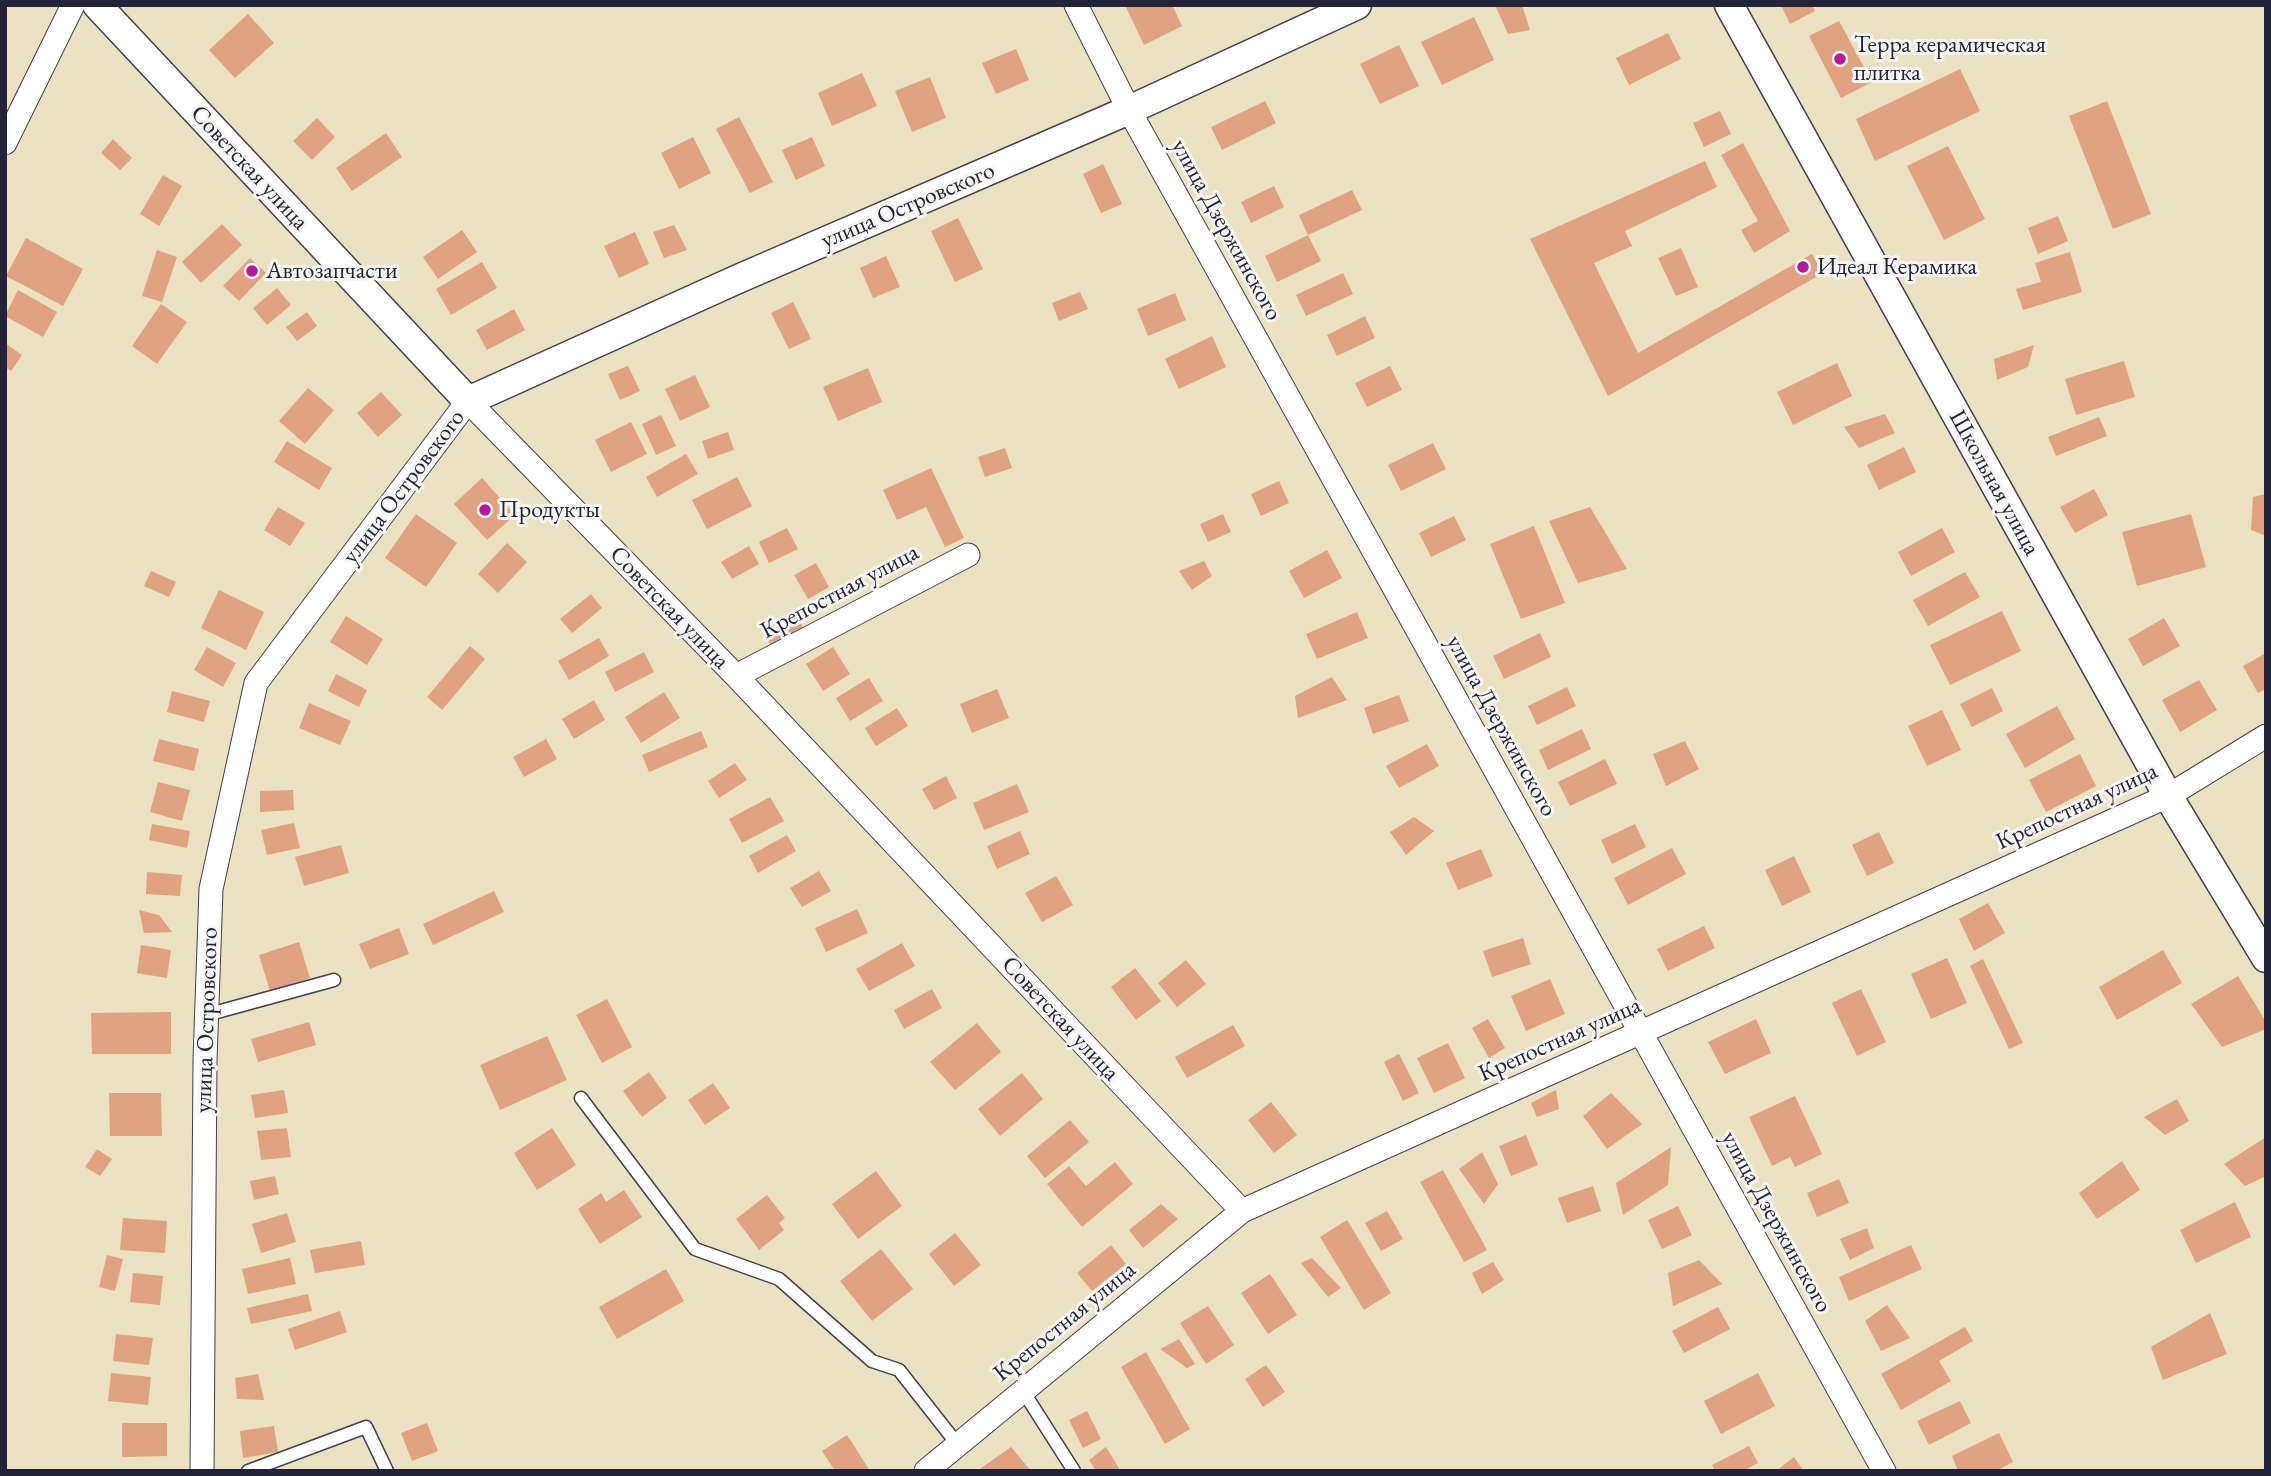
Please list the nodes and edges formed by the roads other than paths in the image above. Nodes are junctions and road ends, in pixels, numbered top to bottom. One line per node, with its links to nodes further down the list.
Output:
1 (73, 5): 7 (street)
2 (97, 5): 8 (street, Советская улица)
3 (1076, 5): 6 (street, улица Дзержинского)
4 (1357, 5): 6 (street, улица Островского)
5 (1729, 5): 12 (street, Школьная улица)
6 (1129, 110): 8 (street, улица Островского); 16 (street, улица Дзержинского)
7 (5, 143)
8 (468, 401): 10 (street, Советская улица); 15 (street, улица Островского)
9 (968, 555): 10 (street, Крепостная улица)
10 (736, 676): 18 (street, Советская улица)
11 (2266, 736): 12 (street, Крепостная улица)
12 (2168, 796): 13 (street, Школьная улица); 16 (street, Крепостная улица)
13 (2266, 958)
14 (334, 980): 15 (lane)
15 (206, 1016): 21 (street, улица Островского)
16 (1640, 1032): 18 (street, Крепостная улица); 26 (street, улица Дзержинского)
17 (581, 1098): 20 (lane)
18 (1242, 1211): 19 (street, Крепостная улица)
19 (1023, 1391): 20 (street, Крепостная улица); 25 (lane)
20 (958, 1444): 24 (street, Крепостная улица)
21 (202, 1471)
22 (248, 1471): 23 (lane)
23 (387, 1471)
24 (926, 1471)
25 (1074, 1471)
26 (1884, 1471)

